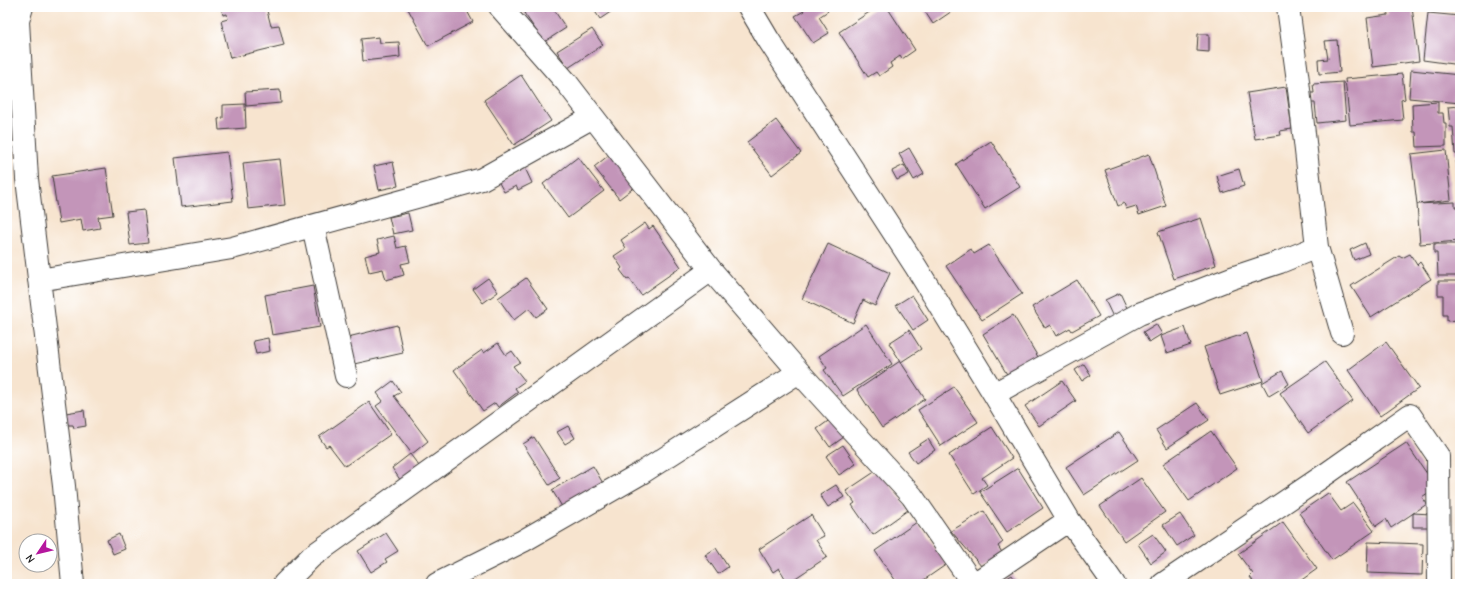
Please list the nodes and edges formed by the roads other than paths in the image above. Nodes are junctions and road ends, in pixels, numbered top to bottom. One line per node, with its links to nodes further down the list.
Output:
1 (22, 7): 9 (street)
2 (500, 7): 5 (street)
3 (749, 7): 13 (street)
4 (1288, 7): 7 (street)
5 (593, 117): 6 (street); 8 (street)
6 (313, 226): 9 (street); 12 (street)
7 (1317, 247): 10 (street); 13 (street)
8 (711, 270): 11 (street); 16 (street)
9 (39, 280): 15 (street)
10 (1342, 333)
11 (799, 372): 17 (street); 18 (street)
12 (346, 376)
13 (994, 394): 14 (street)
14 (1069, 520): 18 (street); 19 (street)
15 (73, 584)
16 (284, 584)
17 (437, 584)
18 (974, 584)
19 (1114, 584)
20 (1163, 584): 21 (street)
21 (1439, 584)

